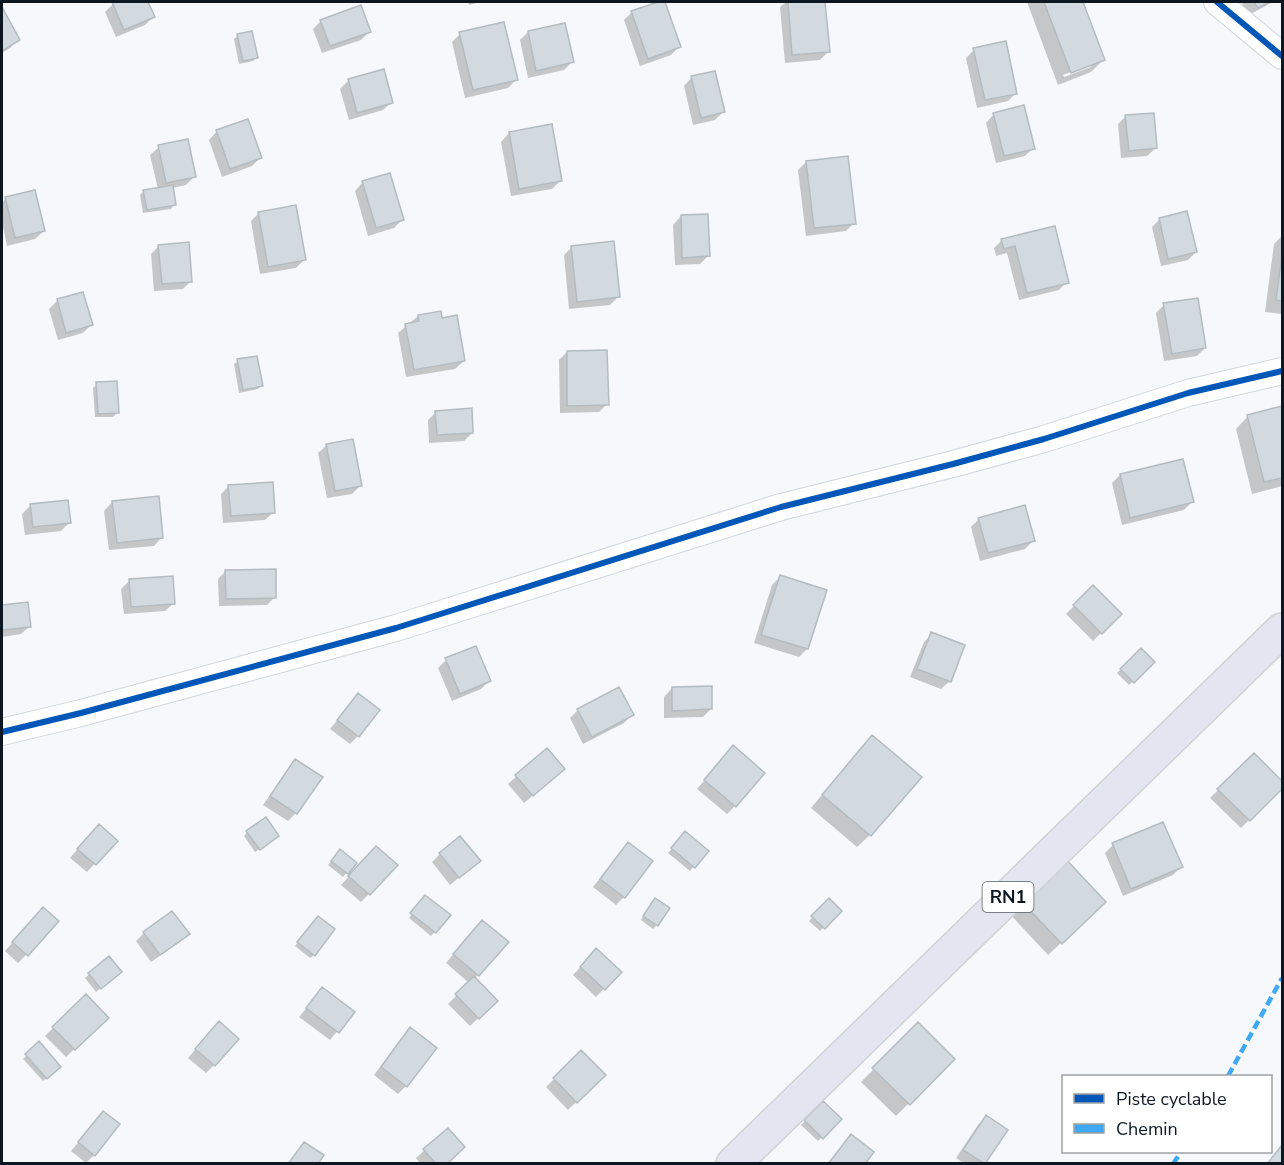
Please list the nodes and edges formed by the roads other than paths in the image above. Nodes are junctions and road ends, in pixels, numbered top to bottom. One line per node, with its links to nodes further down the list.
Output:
1 (1217, 2): 2 (street)
2 (1282, 56)
3 (1282, 371): 5 (street)
4 (1282, 630): 6 (highway, RN1)
5 (2, 732)
6 (734, 1164)

